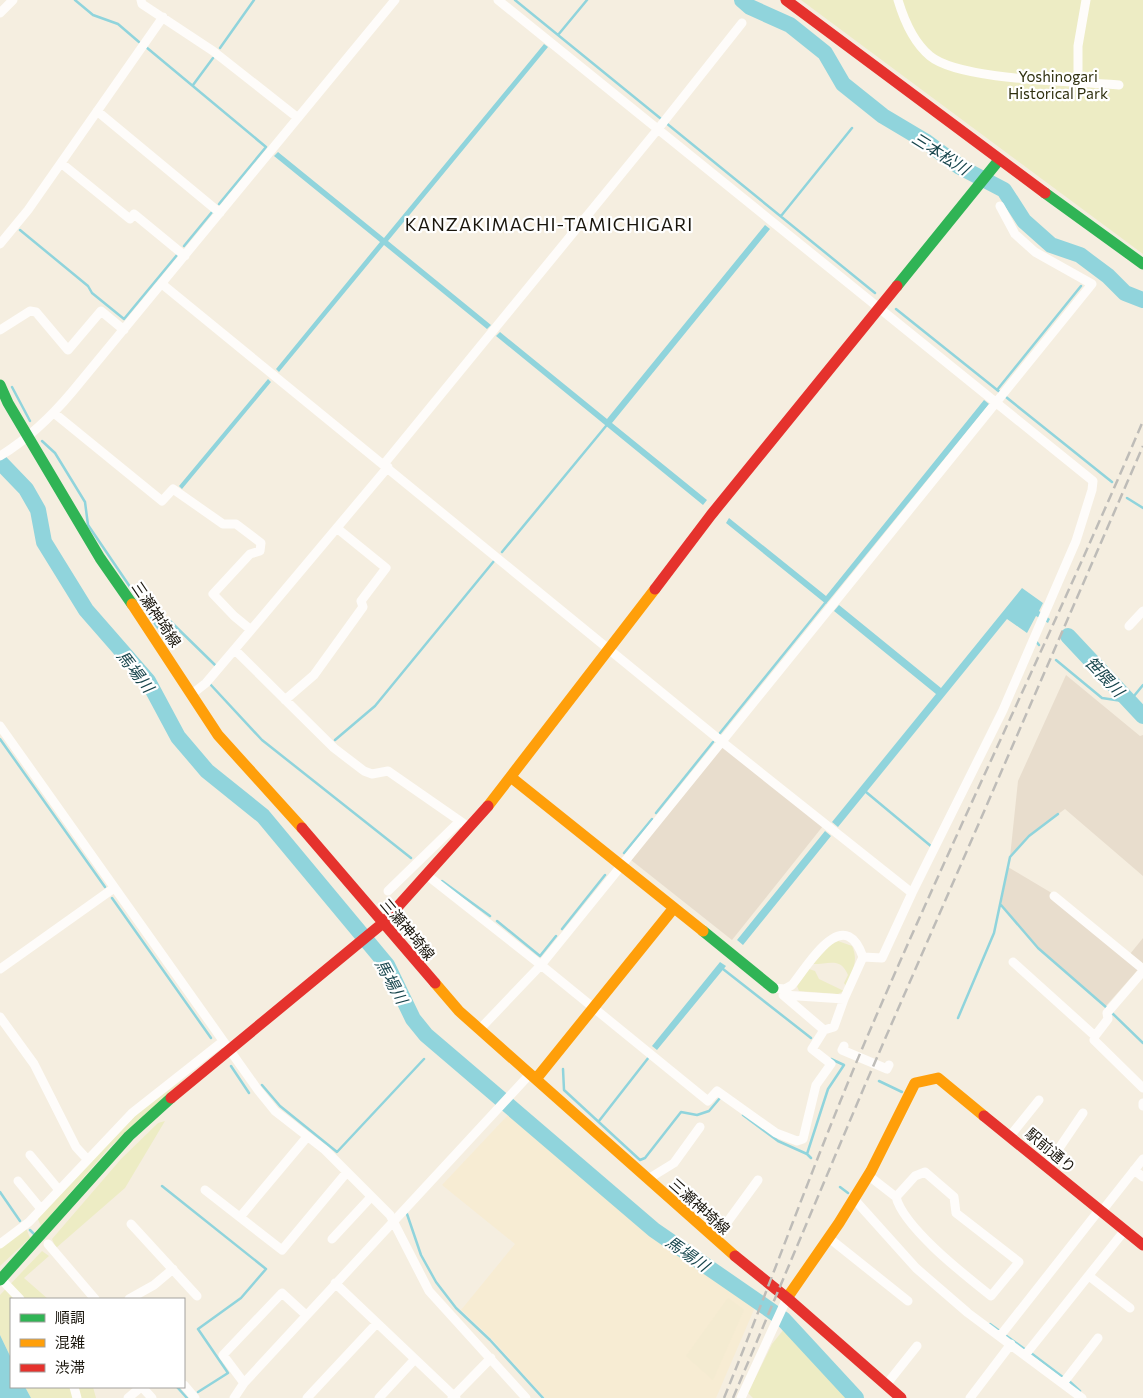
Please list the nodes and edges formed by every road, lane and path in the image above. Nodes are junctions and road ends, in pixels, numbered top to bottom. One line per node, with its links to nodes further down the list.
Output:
1 (13, 0): 8 (street)
2 (140, 0): 9 (street)
3 (395, 0): 14 (street)
4 (498, 0): 15 (street)
5 (786, 0): 17 (street)
6 (898, 0): 11 (street)
7 (1086, 0): 11 (street)
8 (0, 13)
9 (163, 17): 13 (street); 14 (street)
10 (742, 24): 15 (street)
11 (1078, 82): 12 (street)
12 (1119, 85)
13 (97, 111): 16 (street); 19 (street)
14 (298, 118): 19 (street)
15 (663, 124): 24 (street); 32 (street)
16 (61, 162): 20 (street); 21 (street)
17 (996, 164): 22 (street); 24 (street)
18 (1000, 206): 28 (street)
19 (220, 213): 21 (street)
20 (0, 244)
21 (185, 256): 23 (street)
22 (1143, 264)
23 (162, 284): 26 (street); 32 (street)
24 (879, 309): 28 (street); 37 (street)
25 (0, 330): 26 (street)
26 (124, 330): 29 (street)
27 (0, 385): 30 (street, 三瀬神埼線)
28 (1000, 397): 42 (street); 50 (street)
29 (54, 413): 30 (street); 36 (street)
30 (27, 436): 31 (street); 39 (street, 三瀬神埼線)
31 (0, 456)
32 (386, 466): 33 (street); 37 (street)
33 (338, 529): 36 (street); 40 (street)
34 (1143, 611): 35 (street)
35 (1128, 626)
36 (251, 630): 38 (street)
37 (608, 649): 42 (street); 43 (street)
38 (235, 650): 39 (street); 40 (street)
39 (192, 694): 53 (street, 三瀬神埼線)
40 (285, 700): 44 (street)
41 (0, 726): 48 (street)
42 (721, 741): 46 (street); 50 (street)
43 (512, 778): 45 (street); 46 (street)
44 (460, 821): 45 (street); 49 (street)
45 (470, 828): 47 (street)
46 (620, 867): 52 (street); 56 (street)
47 (428, 876): 53 (street); 56 (street)
48 (114, 888): 57 (street); 67 (street)
49 (388, 891)
50 (912, 893): 54 (street)
51 (1054, 896): 58 (street)
52 (673, 909): 59 (street); 62 (street)
53 (383, 923): 64 (street, 三瀬神埼線); 67 (street)
54 (863, 957): 59 (street); 61 (street)
55 (1013, 962): 66 (street)
56 (541, 965): 62 (street); 64 (street)
57 (0, 969)
58 (1143, 970): 66 (street)
59 (773, 988): 60 (street)
60 (783, 996): 61 (street); 65 (street)
61 (844, 999): 65 (street)
62 (594, 1008): 65 (street); 70 (street)
63 (0, 1017): 78 (street)
64 (479, 1030): 70 (street, 三瀬神埼線)
65 (824, 1030)
66 (1095, 1036): 71 (street)
67 (225, 1046): 76 (street); 78 (street); 109 (street)
68 (844, 1046): 69 (street)
69 (888, 1065)
70 (533, 1077): 85 (street, 三瀬神埼線); 96 (street)
71 (1143, 1088)
72 (1039, 1100): 75 (street)
73 (1083, 1113): 80 (street)
74 (700, 1127): 85 (street)
75 (1010, 1136): 80 (street, 駅前通り); 83 (street, 駅前通り)
76 (307, 1137): 82 (street); 95 (street)
77 (30, 1155): 88 (street)
78 (87, 1159): 88 (street)
79 (1143, 1159): 81 (street)
80 (1047, 1166): 94 (street, 駅前通り)
81 (1134, 1170): 84 (street); 94 (street)
82 (347, 1172): 90 (street); 95 (street)
83 (869, 1176): 91 (street); 92 (street)
84 (1143, 1177)
85 (648, 1179): 104 (street, 三瀬神埼線)
86 (758, 1180): 104 (street)
87 (18, 1181): 93 (street)
88 (59, 1190): 93 (street)
89 (205, 1190): 95 (street)
90 (372, 1197): 96 (street); 103 (street)
91 (896, 1198): 91 (street)
92 (854, 1199): 102 (street); 120 (street)
93 (41, 1209): 97 (street)
94 (1101, 1210): 100 (street, 駅前通り); 120 (street)
95 (240, 1217)
96 (394, 1221): 110 (street); 125 (street)
97 (29, 1222): 99 (street); 101 (street)
98 (130, 1224): 107 (street)
99 (36, 1230)
100 (1125, 1230): 106 (street, 駅前通り); 108 (street)
101 (2, 1238)
102 (829, 1238): 115 (street); 116 (street)
103 (332, 1239)
104 (715, 1239): 116 (street, 三瀬神埼線)
105 (48, 1244): 113 (street)
106 (1143, 1245)
107 (172, 1269): 111 (street); 114 (street)
108 (1089, 1276): 117 (street); 124 (street)
109 (0, 1279): 112 (street)
110 (335, 1283): 118 (street); 119 (street)
111 (197, 1296)
112 (19, 1298)
113 (94, 1298)
114 (131, 1298)
115 (908, 1301)
116 (784, 1303): 129 (street, 三瀬神埼線); 133 (street)
117 (1130, 1308)
118 (306, 1315): 128 (street); 128 (street)
119 (377, 1323): 126 (street); 139 (street)
120 (1002, 1333): 122 (street)
121 (1098, 1338): 127 (street)
122 (1011, 1344): 124 (street); 143 (street)
123 (917, 1346): 129 (street)
124 (1028, 1352): 127 (street)
125 (490, 1358): 134 (street); 141 (street)
126 (415, 1359): 134 (street); 140 (street)
127 (1066, 1380): 144 (street)
128 (244, 1383): 138 (street)
129 (886, 1385): 142 (street, 三瀬神埼線)
130 (185, 1386): 137 (street)
131 (140, 1388): 135 (street)
132 (142, 1388): 136 (street)
133 (744, 1396)
134 (454, 1397)
135 (128, 1398)
136 (152, 1398)
137 (195, 1398)
138 (234, 1398)
139 (307, 1398)
140 (379, 1398)
141 (526, 1398)
142 (902, 1398)
143 (970, 1398)
144 (1082, 1398)

